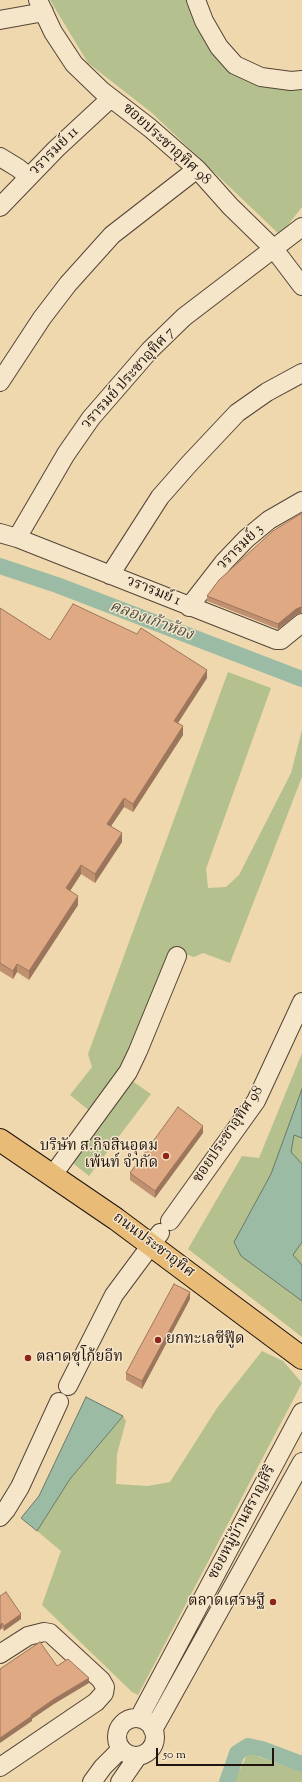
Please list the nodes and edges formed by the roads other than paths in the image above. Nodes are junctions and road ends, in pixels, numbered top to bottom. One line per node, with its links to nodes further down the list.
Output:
1 (199, 1): 4 (street)
2 (41, 6): 3 (street); 5 (street, ซอยประชาอุทิศ 98)
3 (0, 20)
4 (302, 80)
5 (111, 98): 7 (street, ซอยประชาอุทิศ 98); 8 (street, วรารมย์ 11)
6 (0, 157): 8 (street)
7 (197, 169): 11 (street, ซอยประชาอุทิศ 98); 14 (street)
8 (29, 177): 9 (street, วรารมย์ 11)
9 (0, 207)
10 (302, 227): 11 (street, วรารมย์ ประชาอุทิศ 7)
11 (274, 249): 12 (street, ซอยประชาอุทิศ 98); 16 (street, วรารมย์ ประชาอุทิศ 7)
12 (302, 286)
13 (302, 373): 17 (street)
14 (0, 382)
15 (302, 500): 18 (street, วรารมย์ 3)
16 (8, 536): 17 (street, วรารมย์ 1)
17 (110, 575): 18 (street, วรารมย์ 1)
18 (189, 607): 19 (street, วรารมย์ 1)
19 (302, 623)
20 (177, 956): 23 (street)
21 (302, 1002): 24 (street, ซอยประชาอุทิศ 98)
22 (0, 1140): 23 (main road, ถนนประชาอุทิศ)
23 (52, 1176): 24 (main road, ถนนประชาอุทิศ)
24 (160, 1233): 25 (main road, ถนนประชาอุทิศ); 26 (street, ซอยประชาอุทิศ 98)
25 (302, 1358)
26 (68, 1386)
27 (59, 1402): 30 (street)
28 (302, 1412): 32 (street, ซอยหมู่บ้านสราญสิริ)
29 (302, 1462): 33 (street, ซอยหมู่บ้านสราญสิริ)
30 (0, 1517)
31 (0, 1654): 36 (street)
32 (139, 1718): 33 (street); 34 (street)
33 (153, 1730): 35 (street, ซอยหมู่บ้านสราญสิริ)
34 (121, 1749): 35 (street); 37 (street)
35 (138, 1756): 38 (street, ซอยหมู่บ้านสราญสิริ)
36 (0, 1767)
37 (92, 1782)
38 (120, 1782)

